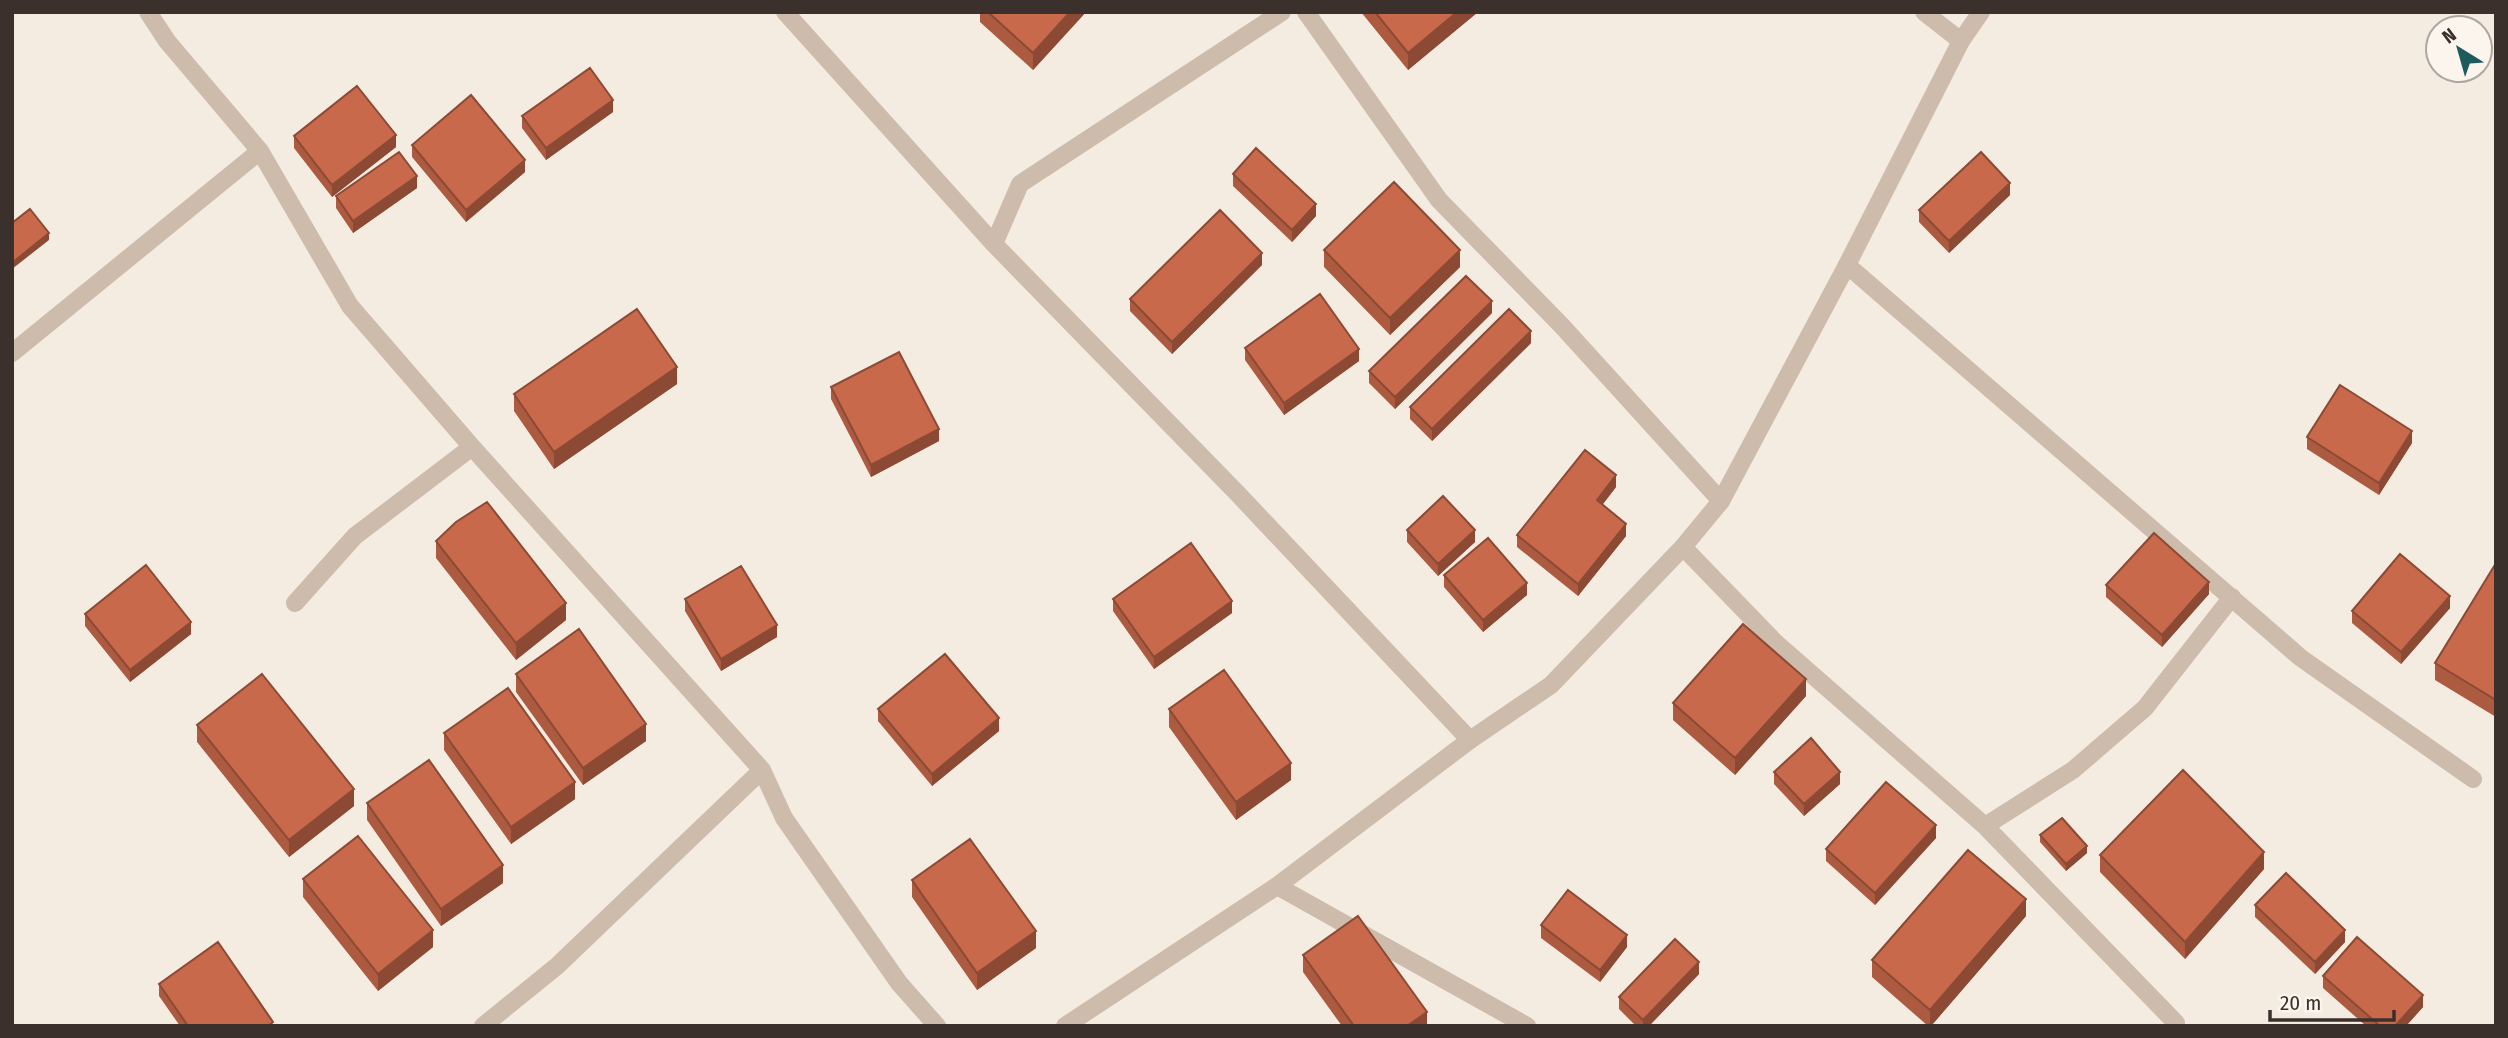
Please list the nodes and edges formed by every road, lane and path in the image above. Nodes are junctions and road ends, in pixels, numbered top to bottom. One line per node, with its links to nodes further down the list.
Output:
1 (148, 12): 8 (street)
2 (785, 12): 9 (street)
3 (1282, 12): 9 (street)
4 (1306, 12): 13 (street)
5 (1924, 12): 7 (street)
6 (1981, 12): 7 (street)
7 (1961, 41): 10 (street)
8 (260, 151): 11 (street); 12 (street)
9 (994, 244): 17 (street)
10 (1847, 265): 13 (street); 15 (street)
11 (12, 353)
12 (472, 447): 16 (street); 18 (street)
13 (1721, 501): 14 (street)
14 (1683, 547): 17 (street); 20 (street)
15 (2232, 597): 19 (street); 20 (street)
16 (295, 603)
17 (1470, 740): 21 (street)
18 (762, 770): 23 (street); 24 (street)
19 (2473, 779)
20 (1985, 826): 22 (street)
21 (1277, 886): 25 (street); 26 (street)
22 (2176, 1023)
23 (483, 1026)
24 (937, 1026)
25 (1065, 1026)
26 (1527, 1026)

